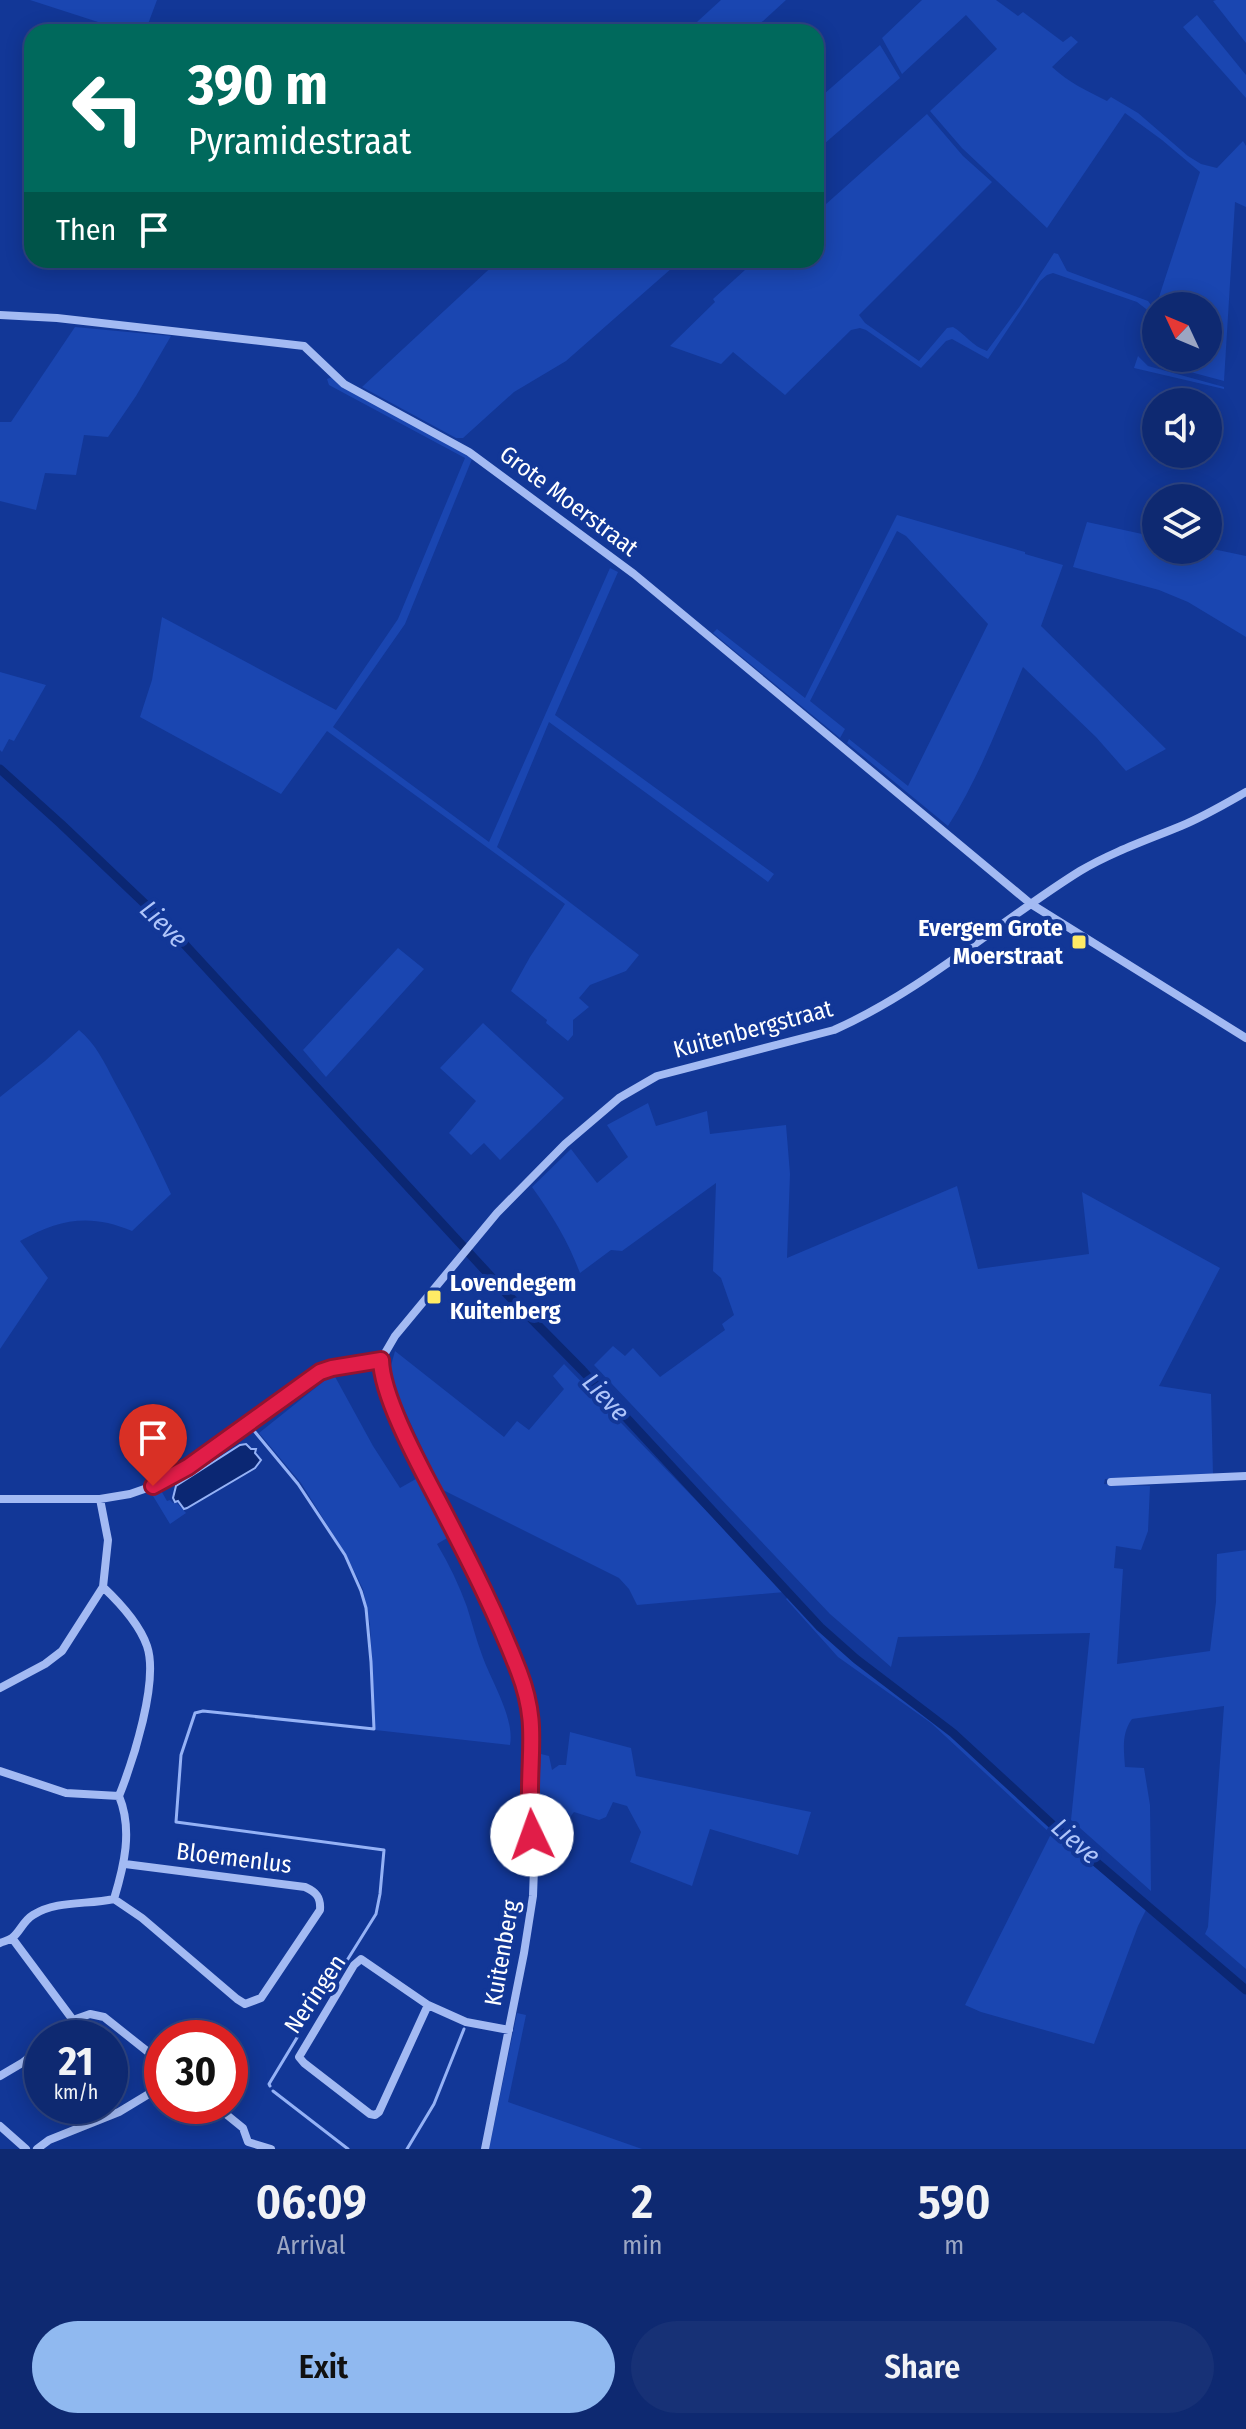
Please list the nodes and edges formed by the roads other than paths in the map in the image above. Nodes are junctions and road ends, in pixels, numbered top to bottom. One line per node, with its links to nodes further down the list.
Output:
1 (0, 315): 3 (street, Grote Moerstraat)
2 (1246, 792): 3 (street, Kuitenbergstraat)
3 (1031, 904): 4 (street, Grote Moerstraat); 5 (street, Kuitenbergstraat)
4 (1246, 1038)
5 (381, 1360): 9 (street); 21 (street, Kuitenberg)
6 (1246, 1476): 7 (street)
7 (1111, 1482)
8 (0, 1499): 9 (street)
9 (100, 1499): 10 (street)
10 (103, 1587): 11 (street); 13 (street)
11 (0, 1688)
12 (0, 1771): 13 (street)
13 (119, 1796): 14 (street)
14 (125, 1864): 15 (street); 15 (street, Bloemenlus)
15 (114, 1899): 16 (street)
16 (12, 1938): 17 (street); 19 (street)
17 (0, 1943)
18 (428, 2005): 18 (street, Neringen); 21 (street, Neringen)
19 (73, 2020): 20 (street)
20 (108, 2020)
21 (509, 2030): 34 (street, Kuitenberg)
22 (128, 2036): 23 (street)
23 (144, 2049)
24 (24, 2061): 25 (street)
25 (0, 2076)
26 (144, 2097): 31 (street)
27 (238, 2124): 29 (street)
28 (0, 2126): 30 (street)
29 (248, 2142): 32 (street); 33 (street)
30 (26, 2149)
31 (37, 2149)
32 (240, 2149)
33 (271, 2149)
34 (485, 2149)

